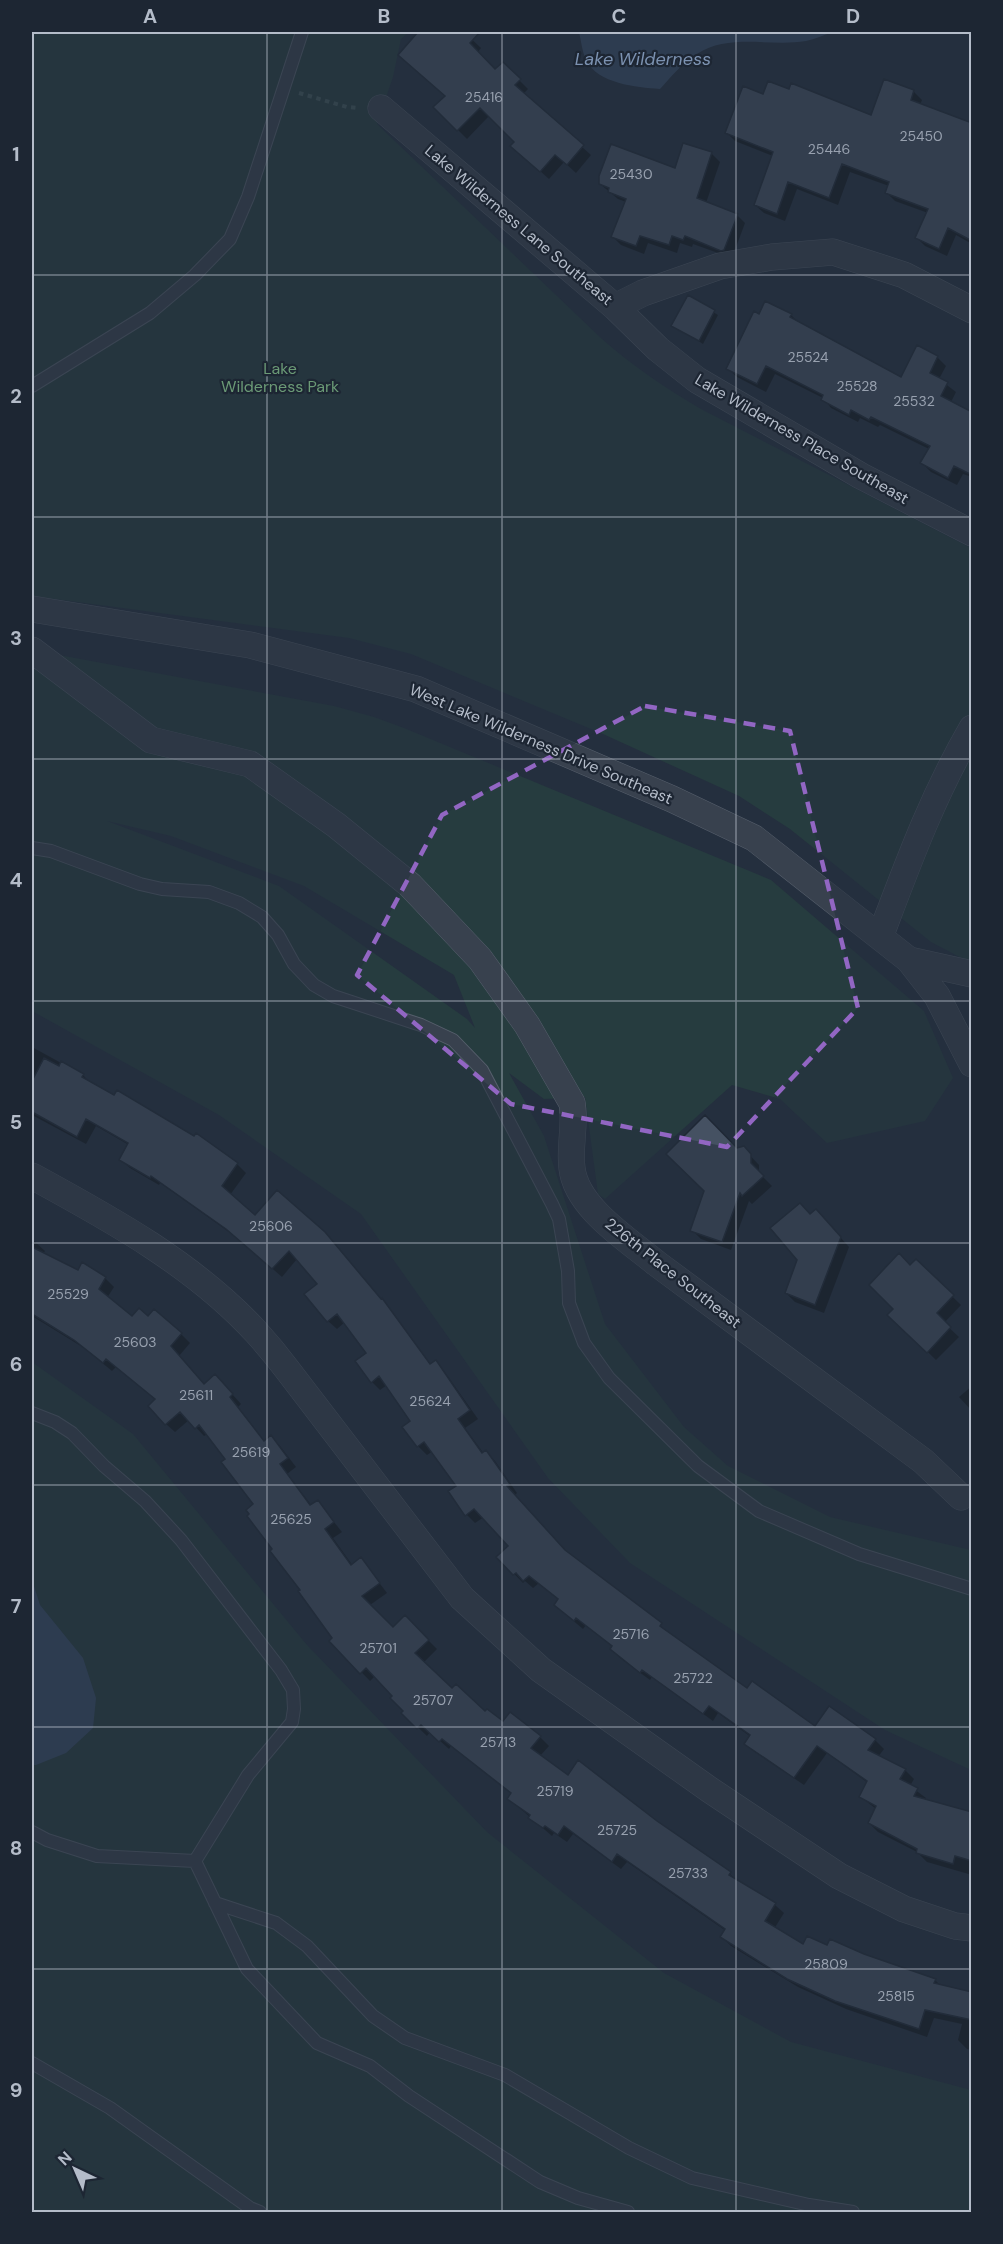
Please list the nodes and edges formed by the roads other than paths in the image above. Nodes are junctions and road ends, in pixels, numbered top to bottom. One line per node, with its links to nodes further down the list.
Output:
1 (302, 32): 5 (lane)
2 (381, 108): 3 (street, Lake Wilderness Lane Southeast)
3 (615, 307): 4 (street, Lake Wilderness Lane Southeast); 6 (street, Lake Wilderness Place Southeast)
4 (972, 310)
5 (32, 386)
6 (972, 533)
7 (32, 609): 11 (street, West Lake Wilderness Drive Southeast)
8 (32, 650): 17 (street, 226th Place Southeast)
9 (972, 728): 11 (street)
10 (32, 848): 18 (lane)
11 (880, 937): 12 (street, West Lake Wilderness Drive Southeast)
12 (909, 960): 13 (street, West Lake Wilderness Drive Southeast); 14 (street)
13 (972, 974)
14 (972, 1064)
15 (32, 1176): 22 (street)
16 (32, 1413): 20 (lane)
17 (961, 1497)
18 (972, 1589)
19 (32, 1832): 20 (lane)
20 (195, 1861): 21 (lane)
21 (215, 1903): 25 (lane); 26 (lane)
22 (972, 1928)
23 (32, 2063): 24 (lane)
24 (260, 2212)
25 (628, 2212)
26 (852, 2212)

